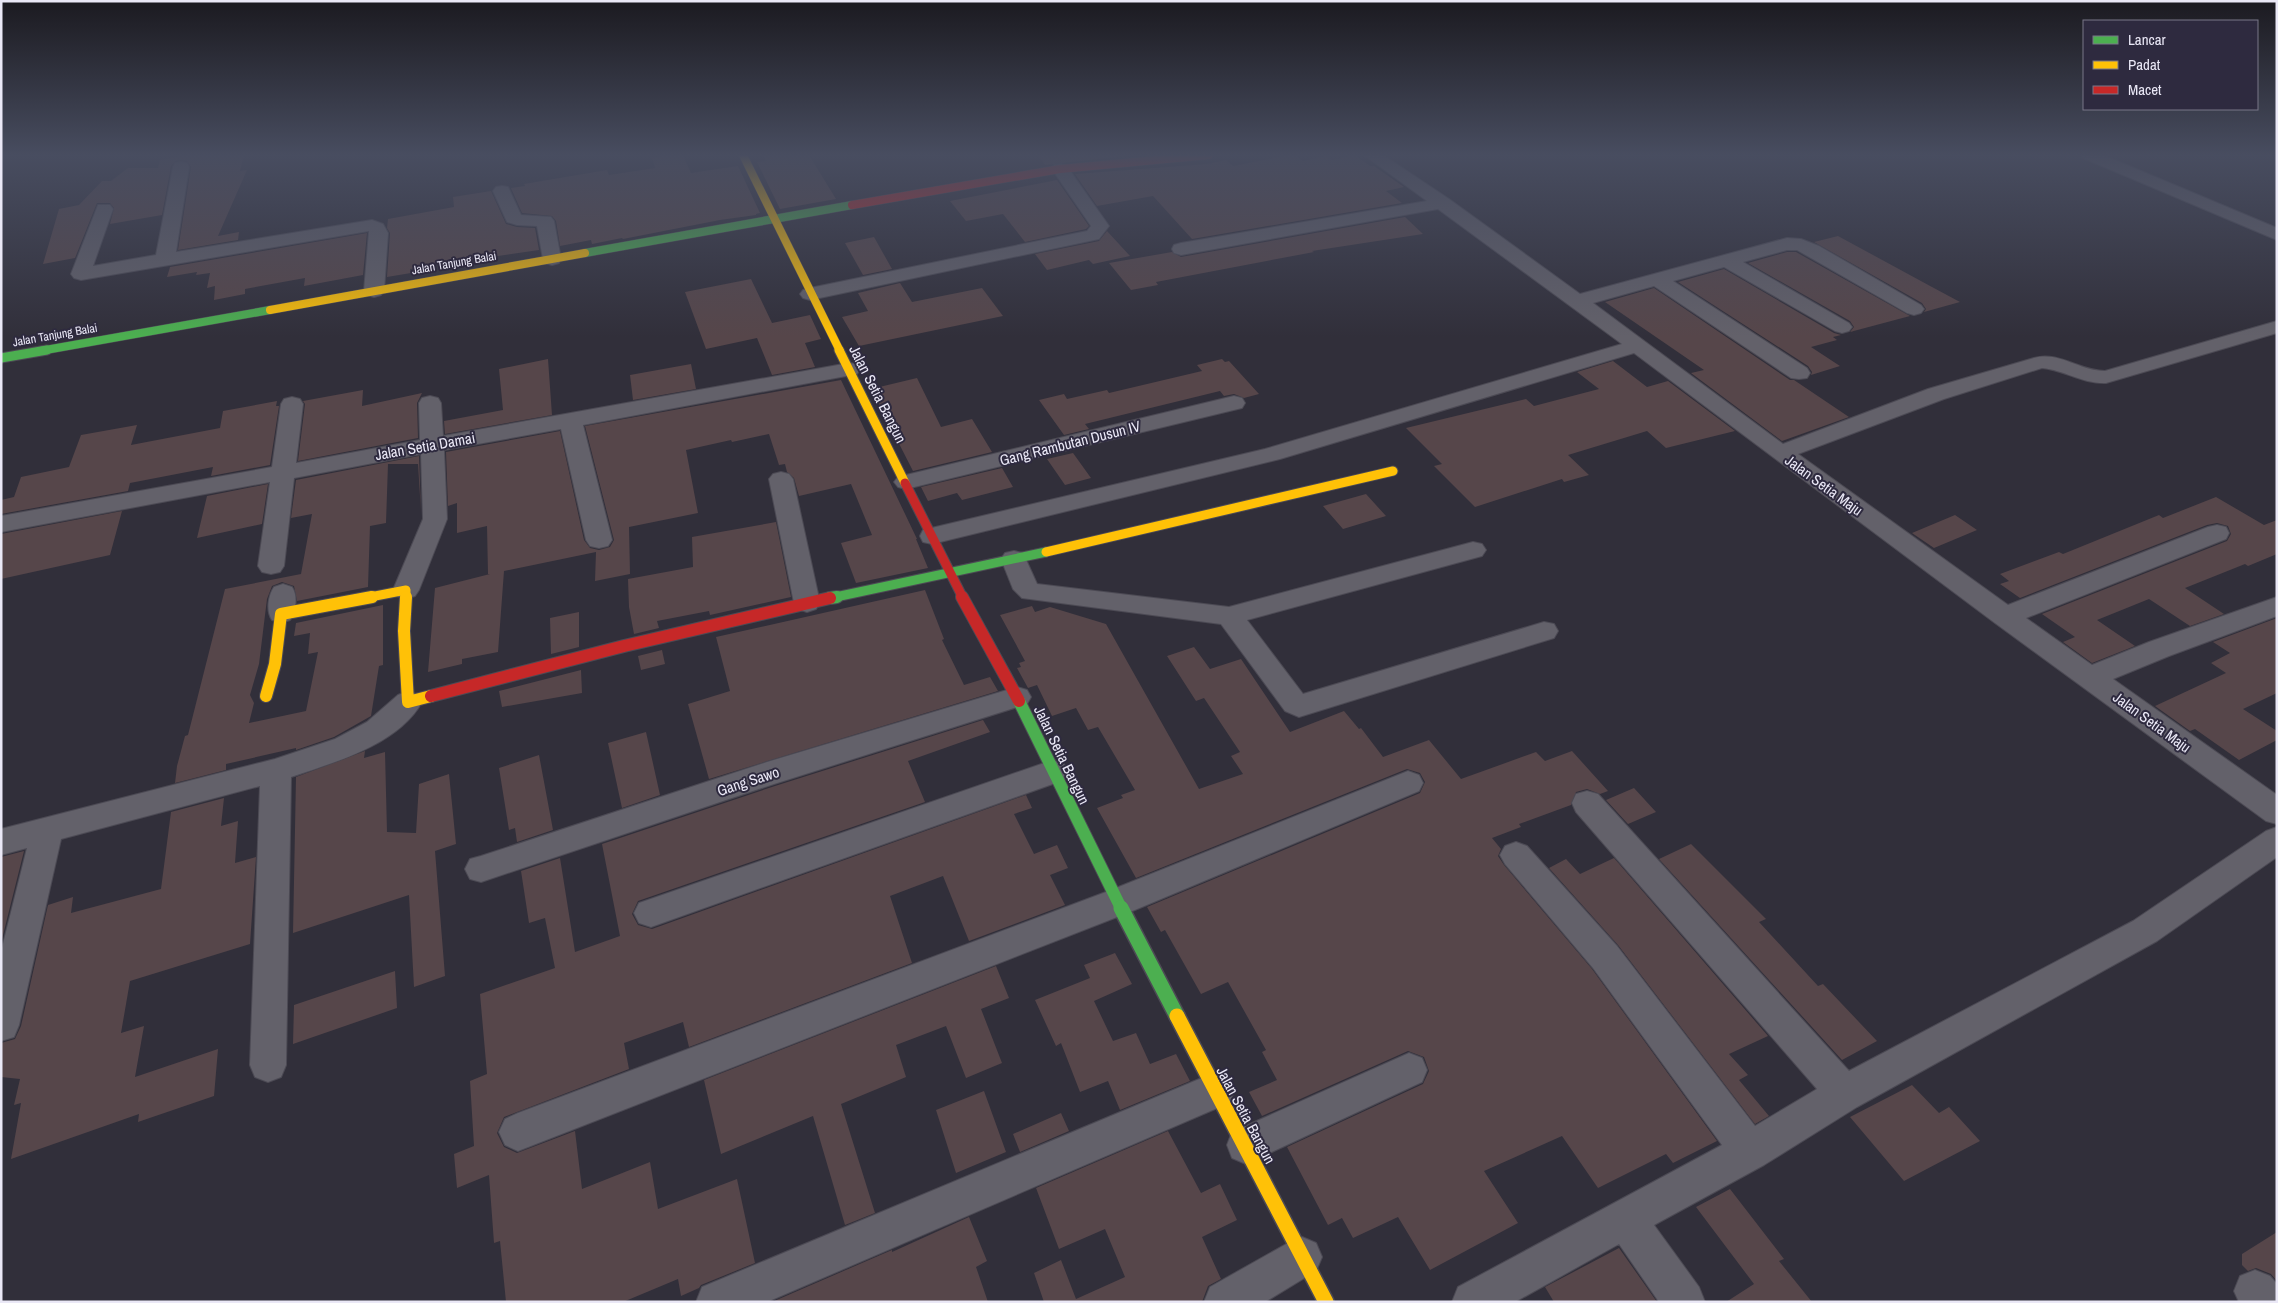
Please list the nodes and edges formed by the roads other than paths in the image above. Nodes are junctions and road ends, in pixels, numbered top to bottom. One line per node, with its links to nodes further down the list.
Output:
1 (102, 216): 14 (street)
2 (173, 216): 14 (street)
3 (512, 216): 13 (street)
4 (773, 216): 10 (street, Jalan Setia Bangun)
5 (799, 216): 10 (street, Jalan Tanjung Balai)
6 (1093, 216): 18 (street)
7 (1369, 216): 12 (street)
8 (1460, 216): 19 (street, Jalan Setia Maju)
9 (2232, 216): 11 (street)
10 (775, 220): 13 (street, Jalan Tanjung Balai); 18 (street, Jalan Setia Bangun)
11 (2277, 235)
12 (1181, 249)
13 (552, 258): 17 (street, Jalan Tanjung Balai)
14 (165, 259): 17 (street)
15 (1726, 260): 16 (street); 20 (street); 21 (street)
16 (1657, 279): 19 (street); 26 (street)
17 (374, 291): 24 (street, Jalan Tanjung Balai)
18 (810, 294): 25 (street, Jalan Setia Bangun)
19 (1577, 301): 23 (street, Jalan Setia Maju)
20 (1914, 309)
21 (1842, 327)
22 (2277, 327): 32 (street)
23 (1639, 345): 32 (street, Jalan Setia Maju); 39 (street)
24 (1, 358)
25 (849, 369): 30 (street, Jalan Setia Damai); 36 (street, Jalan Setia Bangun)
26 (1800, 373)
27 (430, 403): 31 (street)
28 (1234, 403): 36 (street, Gang Rambutan Dusun IV)
29 (292, 404): 33 (street)
30 (570, 419): 31 (street, Jalan Setia Damai); 40 (street)
31 (432, 445): 33 (street, Jalan Setia Damai); 45 (street)
32 (1780, 453): 49 (street, Jalan Setia Maju)
33 (285, 471): 37 (street, Jalan Setia Damai); 43 (street)
34 (1393, 471): 42 (street)
35 (781, 479): 46 (street)
36 (906, 482): 39 (street, Jalan Setia Bangun)
37 (1, 524)
38 (2217, 533): 49 (street)
39 (932, 536): 44 (street, Jalan Setia Bangun)
40 (599, 540)
41 (1473, 550): 48 (street)
42 (1014, 559): 44 (street); 48 (street)
43 (272, 566)
44 (950, 574): 46 (street); 53 (street, Jalan Setia Bangun)
45 (406, 590): 52 (street); 54 (street)
46 (807, 603): 54 (street)
47 (2277, 606): 51 (street)
48 (1229, 616): 50 (street)
49 (2004, 617): 51 (street, Jalan Setia Maju)
50 (1544, 631)
51 (2089, 678): 59 (street, Jalan Setia Maju)
52 (266, 696)
53 (1017, 697): 56 (street, Jalan Setia Bangun); 63 (street, Gang Sawo)
54 (408, 702): 55 (street)
55 (276, 770): 60 (street); 67 (street)
56 (1053, 772): 64 (street, Jalan Setia Bangun); 65 (street)
57 (1408, 783): 64 (street)
58 (1587, 803): 70 (street)
59 (2277, 818): 70 (street)
60 (47, 830): 61 (street); 66 (street)
61 (1, 842)
62 (1516, 855): 73 (street)
63 (481, 869)
64 (1118, 902): 69 (street, Jalan Setia Bangun); 71 (street)
65 (651, 913)
66 (1, 1025)
67 (268, 1065)
68 (1409, 1070): 72 (street)
69 (1216, 1090): 72 (street, Jalan Setia Bangun); 76 (street)
70 (1844, 1094): 73 (street)
71 (518, 1132)
72 (1246, 1145): 75 (street, Jalan Setia Bangun)
73 (1750, 1151): 74 (street)
74 (1626, 1219): 79 (street); 80 (street)
75 (1302, 1257): 77 (street); 78 (street, Jalan Setia Bangun)
76 (717, 1302)
77 (1225, 1302)
78 (1326, 1302)
79 (1473, 1302)
80 (1684, 1302)

